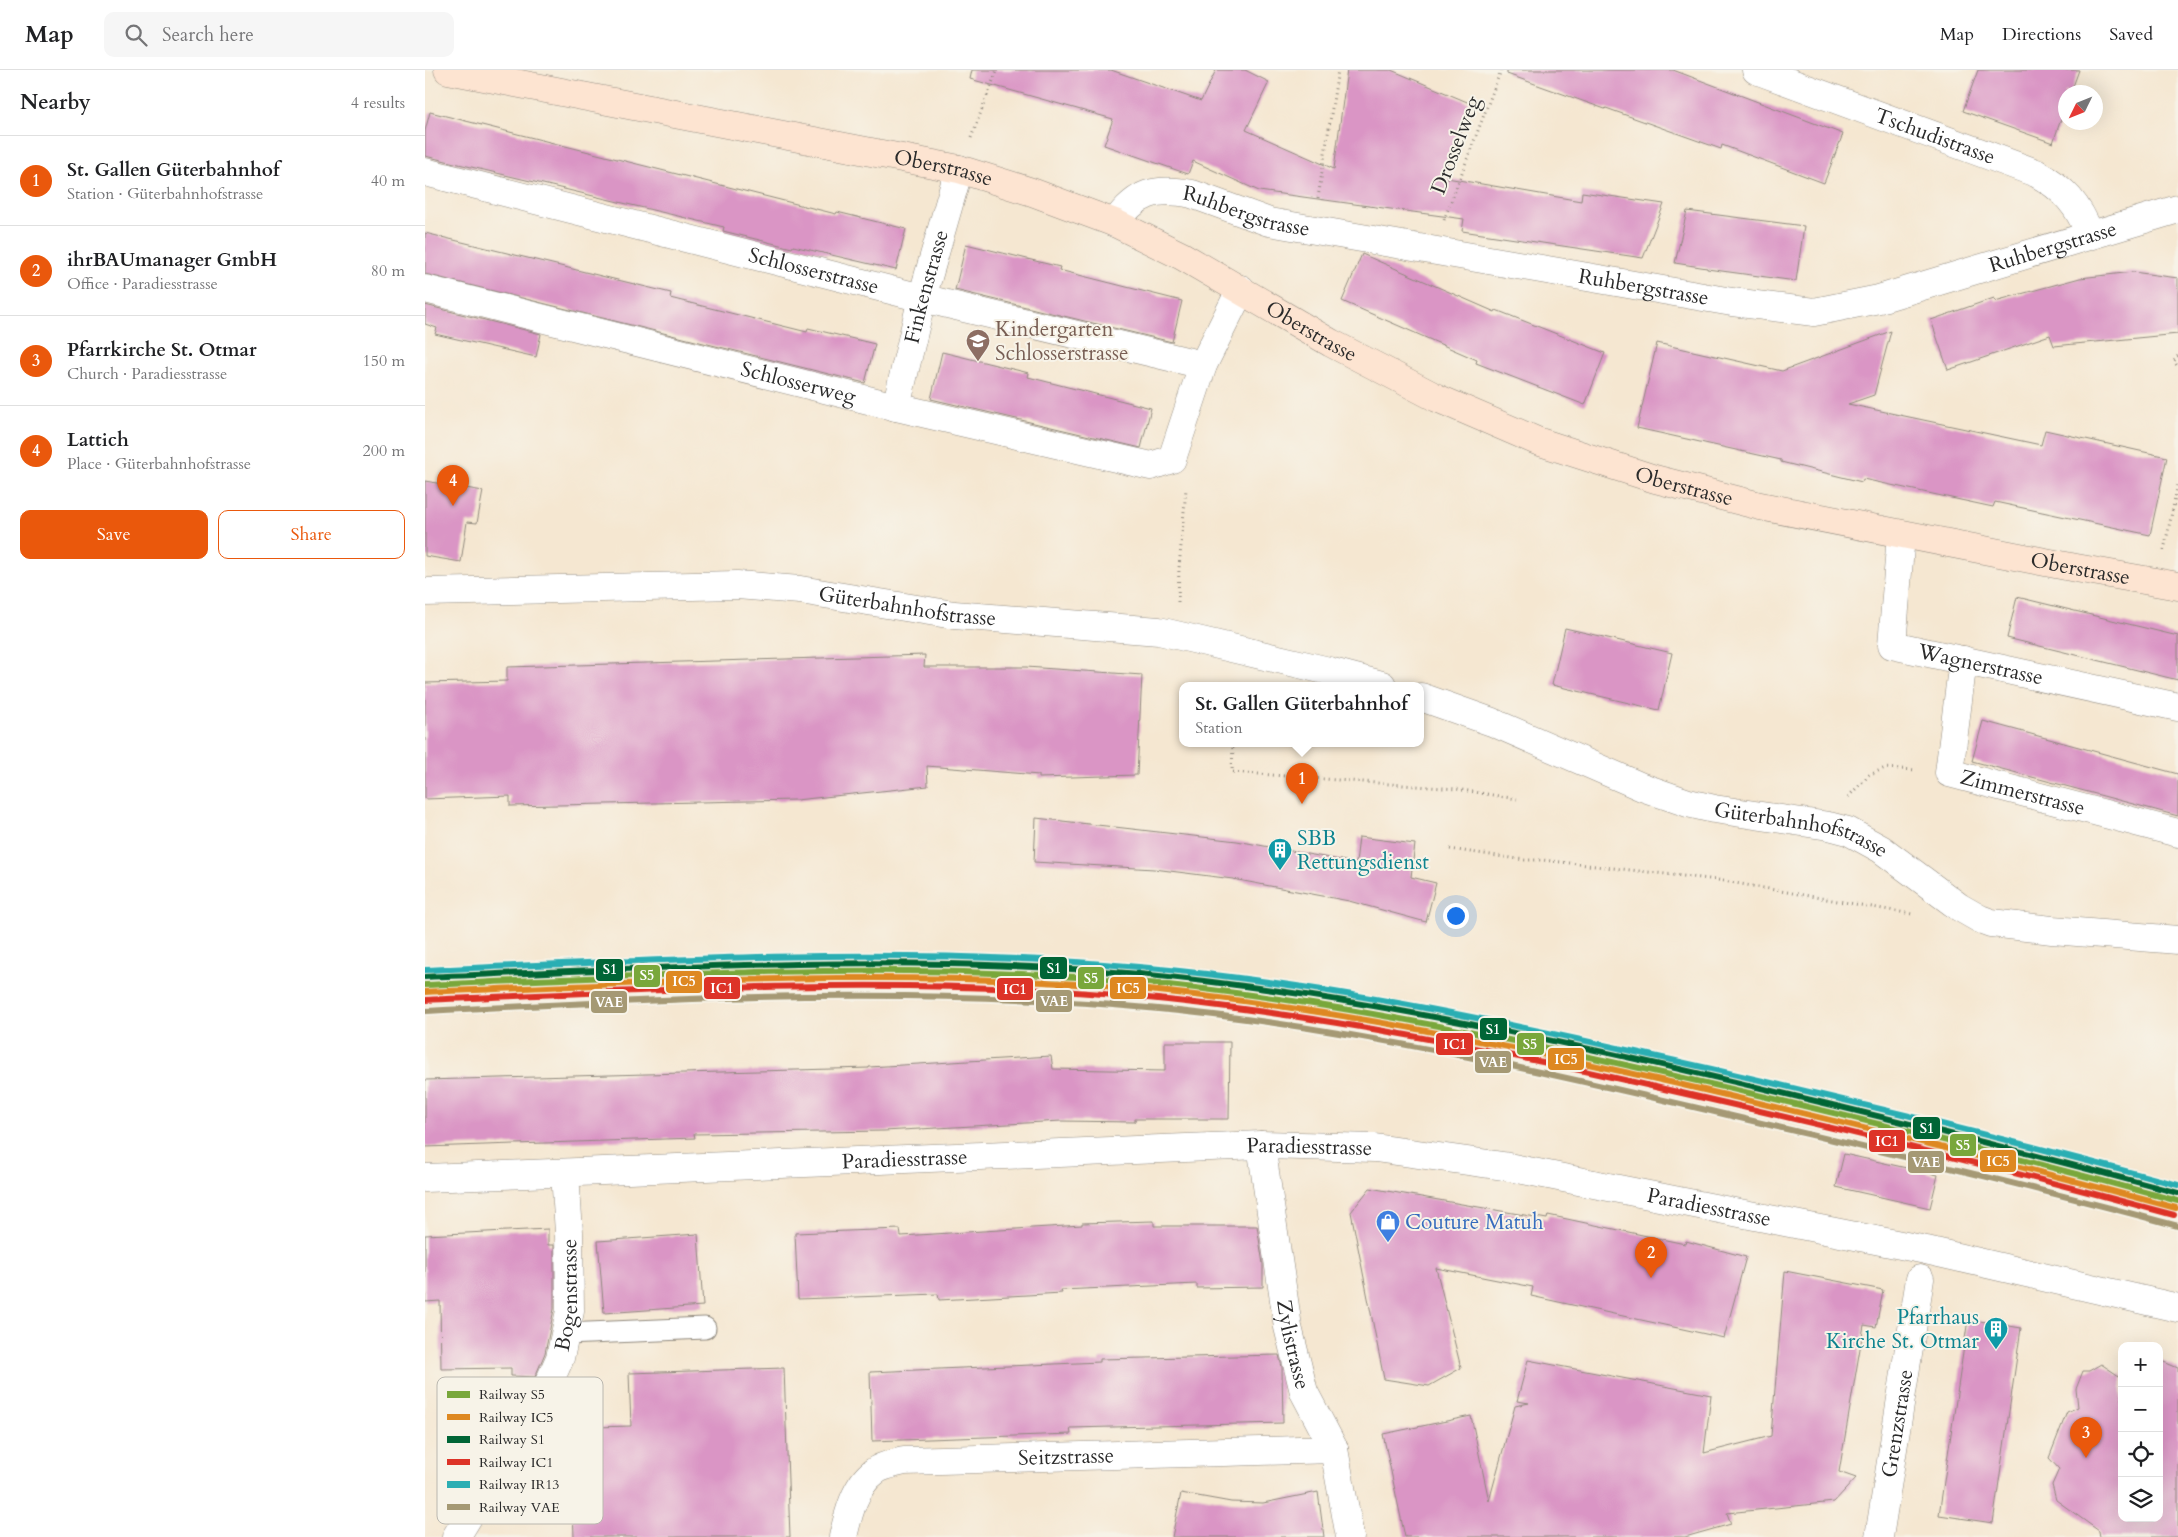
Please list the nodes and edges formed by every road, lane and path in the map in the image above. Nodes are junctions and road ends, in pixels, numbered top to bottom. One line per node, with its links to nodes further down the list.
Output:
1 (448, 70): 6 (street, Oberstrasse)
2 (997, 70): 6 (path)
3 (1338, 70): 11 (path)
4 (1501, 70): 10 (path, Drosselweg)
5 (1756, 70): 12 (street, Tschudistrasse)
6 (959, 169): 9 (street, Oberstrasse); 15 (street, Finkenstrasse)
7 (425, 172): 15 (street, Schlosserstrasse)
8 (2178, 209): 12 (street, Ruhbergstrasse)
9 (1115, 223): 11 (street, Ruhbergstrasse); 14 (street, Oberstrasse)
10 (1442, 223)
11 (1314, 229): 12 (street, Ruhbergstrasse)
12 (2090, 236)
13 (425, 289): 19 (street, Schlosserweg)
14 (1241, 289): 17 (street); 22 (street, Oberstrasse)
15 (922, 298): 17 (street, Schlosserstrasse); 19 (street, Finkenstrasse)
16 (2178, 356): 18 (path)
17 (1203, 365): 19 (street, Schlosserweg)
18 (2178, 366)
19 (895, 407)
20 (2178, 484): 24 (path)
21 (1187, 486): 23 (path)
22 (1901, 534): 24 (street, Oberstrasse); 26 (street, Wagnerstrasse)
23 (1179, 568)
24 (2167, 584)
25 (425, 592): 27 (street, Güterbahnhofstrasse)
26 (1963, 660): 29 (street, Wagnerstrasse); 31 (street, Zimmerstrasse)
27 (1370, 682)
28 (1424, 698): 33 (street, Güterbahnhofstrasse)
29 (2178, 707)
30 (1233, 747): 32 (path)
31 (1949, 773): 33 (path); 34 (street, Zimmerstrasse)
32 (1517, 799)
33 (1829, 826): 37 (street, Güterbahnhofstrasse)
34 (2178, 833)
35 (1450, 849): 36 (path)
36 (1917, 915)
37 (2178, 940)
38 (1261, 1145): 39 (street, Paradiesstrasse); 42 (street, Paradiesstrasse); 46 (street, Zylistrasse)
39 (565, 1174): 40 (street, Paradiesstrasse); 44 (street, Bogenstrasse)
40 (425, 1178)
41 (1920, 1279): 51 (street, Grenzstrasse)
42 (2178, 1308)
43 (705, 1328): 44 (lane)
44 (566, 1334): 45 (street, Bogenstrasse)
45 (551, 1377)
46 (1334, 1449): 49 (street, Seitzstrasse); 50 (street, Zylistrasse)
47 (464, 1524): 48 (street, Bogenstrasse)
48 (456, 1537)
49 (843, 1537)
50 (1350, 1537)
51 (1879, 1537)

